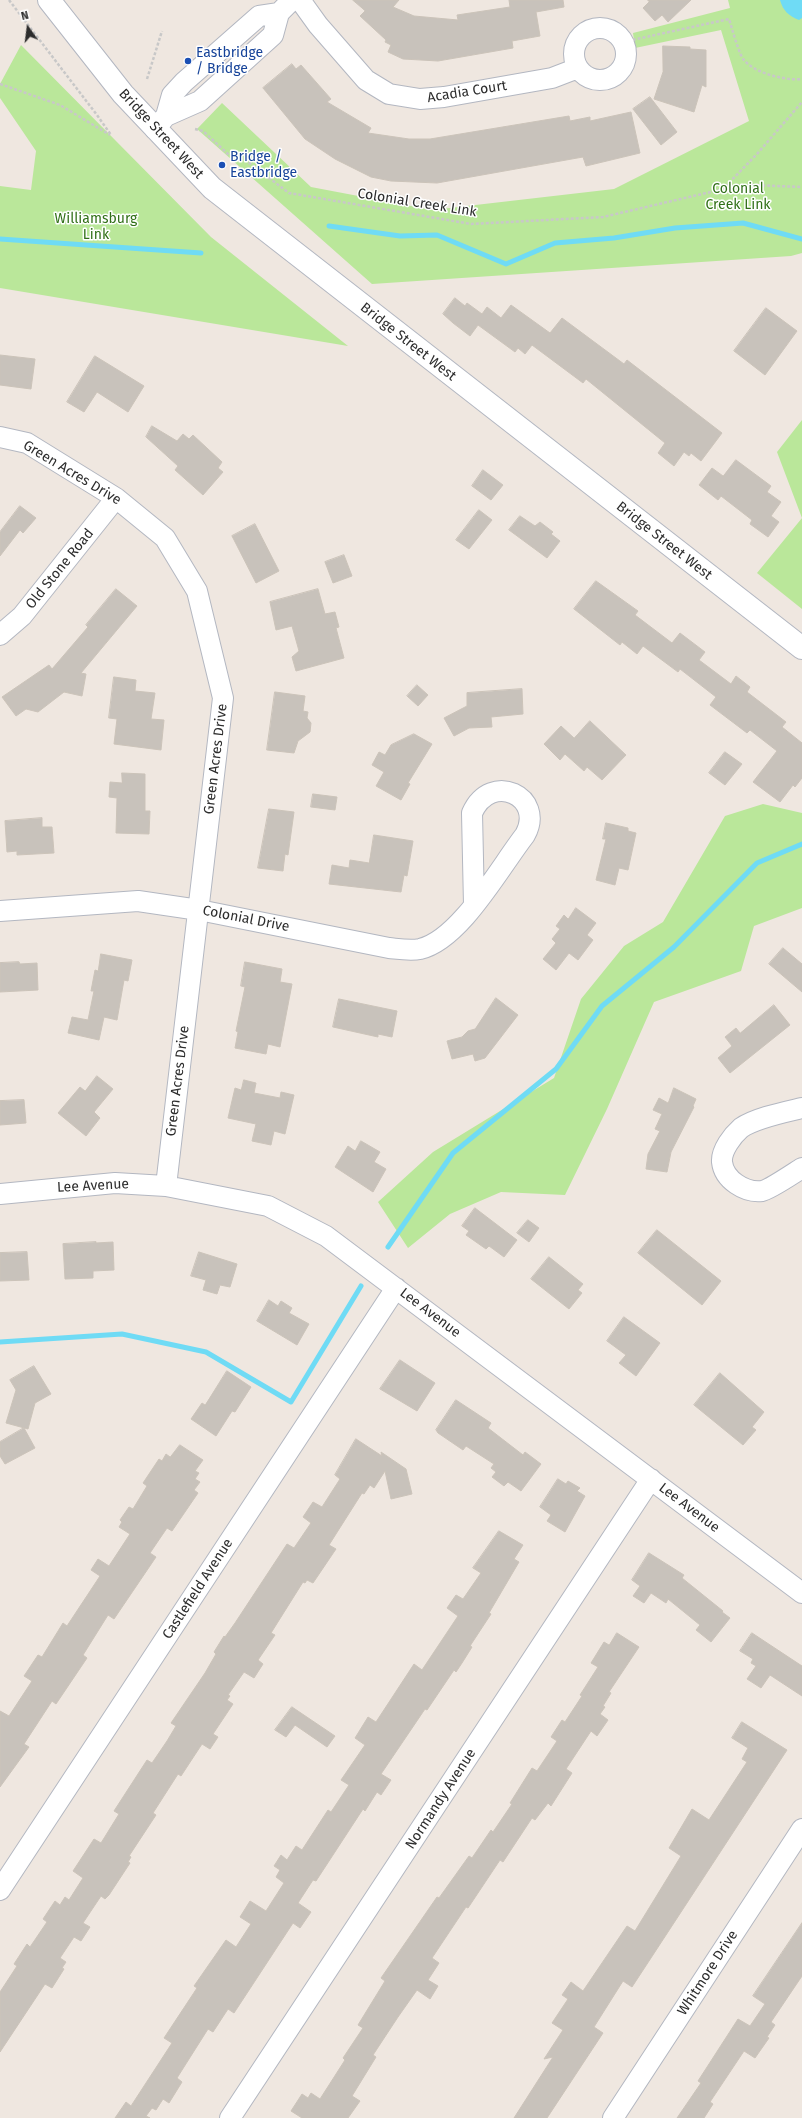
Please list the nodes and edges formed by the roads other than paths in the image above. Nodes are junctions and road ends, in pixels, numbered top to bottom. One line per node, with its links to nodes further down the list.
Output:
1 (49, 0): 5 (main road, Bridge Street West)
2 (300, 0): 4 (street, Acadia Court)
3 (285, 6): 5 (street)
4 (578, 68): 4 (street)
5 (160, 122): 9 (main road, Bridge Street West)
6 (0, 437): 7 (street, Green Acres Drive)
7 (116, 498): 8 (street, Old Stone Road); 11 (street, Green Acres Drive)
8 (0, 635)
9 (802, 648)
10 (474, 905): 10 (street, Colonial Drive); 11 (street, Colonial Drive)
11 (198, 910): 12 (street, Colonial Drive); 15 (street, Green Acres Drive)
12 (0, 911)
13 (802, 1108): 14 (street)
14 (802, 1168)
15 (166, 1186): 16 (street, Lee Avenue); 17 (street, Lee Avenue)
16 (0, 1194)
17 (396, 1288): 18 (street, Lee Avenue); 21 (street, Castlefield Avenue)
18 (651, 1479): 19 (street, Lee Avenue); 22 (street, Normandy Avenue)
19 (802, 1593)
20 (802, 1828): 23 (street, Whitmore Drive)
21 (0, 1890)
22 (230, 2118)
23 (613, 2118)

